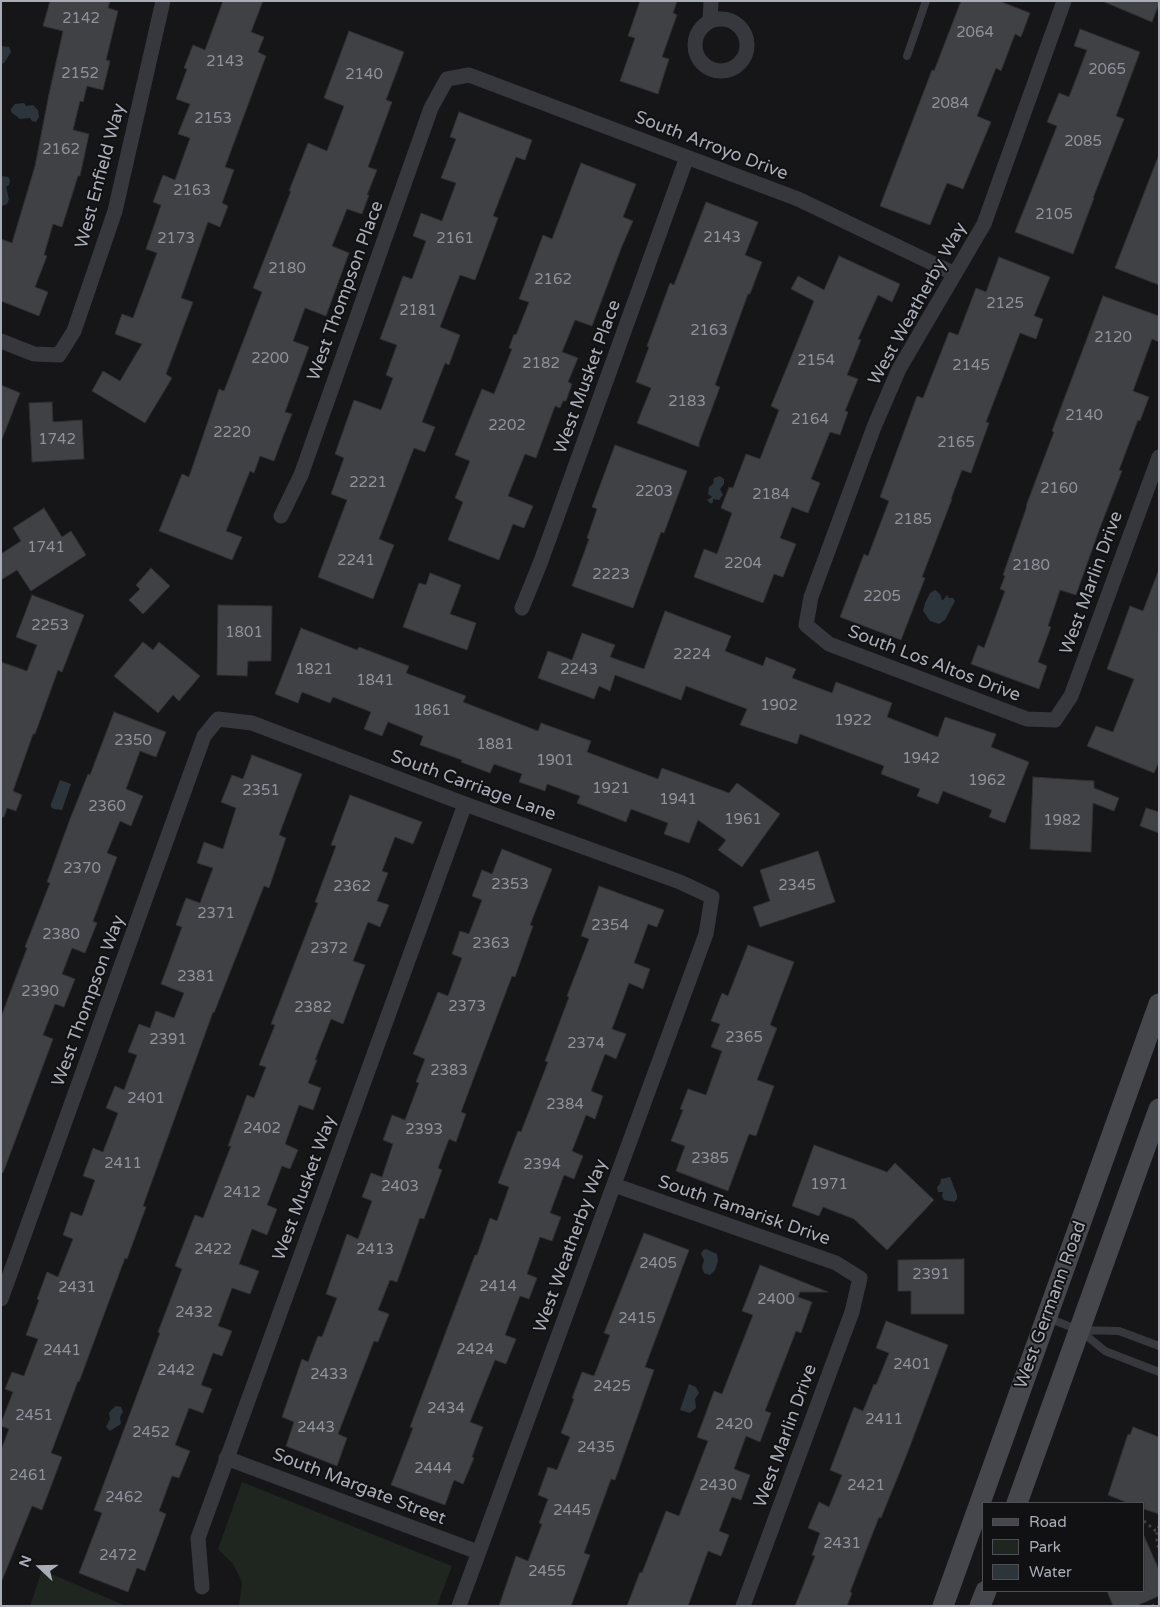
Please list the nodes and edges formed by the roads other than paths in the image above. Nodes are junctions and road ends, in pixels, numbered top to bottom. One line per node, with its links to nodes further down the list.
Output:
1 (163, 1): 10 (street, West Enfield Way)
2 (711, 1): 5 (street)
3 (926, 1): 6 (lane)
4 (1064, 1): 9 (street, West Weatherby Way)
5 (710, 21)
6 (907, 56)
7 (447, 79): 8 (street, South Arroyo Drive); 12 (street, West Thompson Place)
8 (687, 157): 9 (street, South Arroyo Drive); 13 (street, West Musket Place)
9 (955, 274): 14 (street, West Weatherby Way)
10 (1, 342)
11 (1159, 457): 16 (street, West Marlin Drive)
12 (282, 516)
13 (522, 608)
14 (806, 625): 16 (street, South Los Altos Drive)
15 (218, 719): 17 (street, South Carriage Lane); 23 (street, West Thompson Way)
16 (1055, 720)
17 (465, 804): 18 (street, South Carriage Lane); 29 (street, West Musket Way)
18 (712, 897): 21 (street, West Weatherby Way)
19 (1159, 1004): 24 (main road, West Germann Road)
20 (1159, 1109): 25 (main road, West Germann Road)
21 (614, 1185): 22 (street, South Tamarisk Drive); 31 (street, West Weatherby Way)
22 (860, 1278): 35 (street, West Marlin Drive)
23 (1, 1298)
24 (1046, 1318): 25 (lane); 36 (main road, West Germann Road)
25 (1079, 1330): 26 (lane); 28 (lane); 30 (main road, West Germann Road)
26 (1159, 1346)
27 (1159, 1361): 28 (lane)
28 (1157, 1371)
29 (226, 1458): 31 (street, South Margate Street); 32 (street, West Musket Way)
30 (1017, 1502)
31 (478, 1552): 34 (street, West Weatherby Way)
32 (202, 1587)
33 (986, 1592): 37 (main road)
34 (459, 1606)
35 (743, 1606)
36 (942, 1606)
37 (980, 1606)

